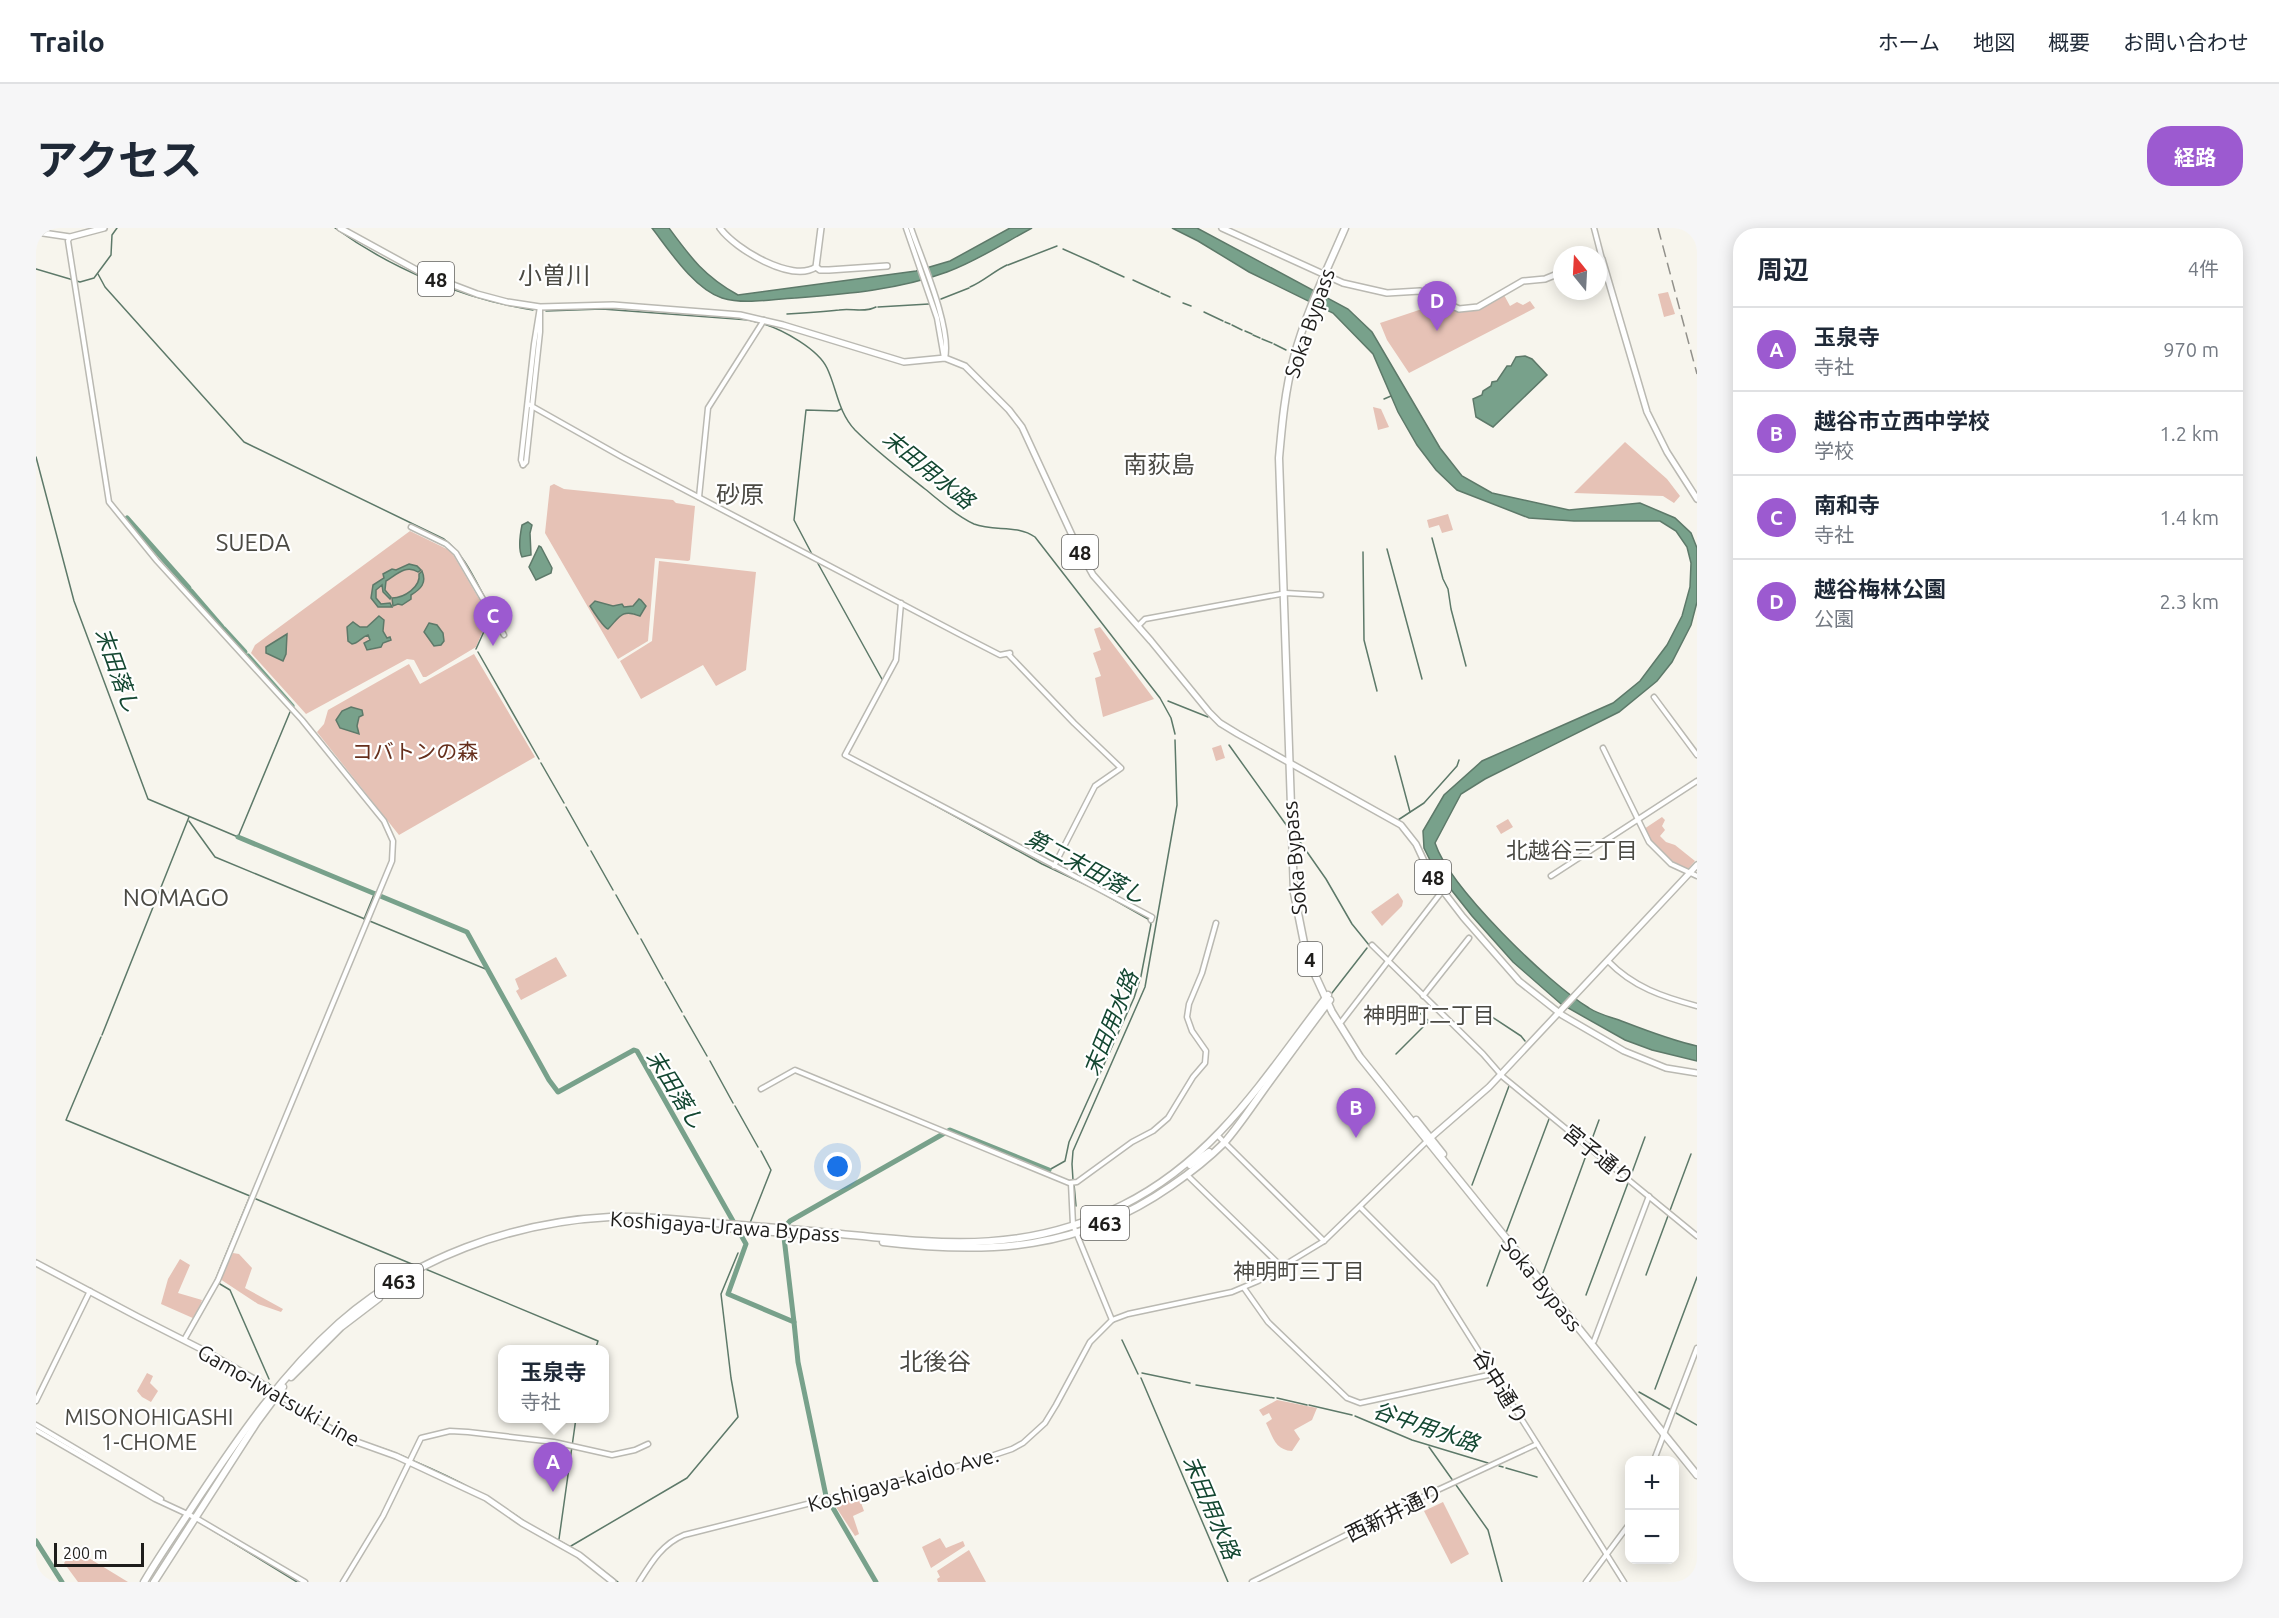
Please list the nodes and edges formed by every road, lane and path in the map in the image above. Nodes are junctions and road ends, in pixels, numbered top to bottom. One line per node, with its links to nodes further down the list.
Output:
1 (104, 228): 11 (main road)
2 (340, 228): 19 (main road, 48)
3 (720, 228): 15 (main road)
4 (821, 228): 15 (main road)
5 (906, 228): 13 (street)
6 (910, 228): 13 (street)
7 (1222, 228): 17 (main road)
8 (1347, 228): 17 (highway, Soka Bypass / 4)
9 (1594, 228): 12 (street)
10 (36, 232): 11 (main road)
11 (70, 237): 72 (street)
12 (1597, 246)
13 (917, 252): 21 (street)
14 (887, 266): 15 (main road)
15 (816, 267)
16 (1553, 276): 17 (main road)
17 (1325, 279): 26 (highway, Soka Bypass / 4)
18 (1607, 283): 24 (main road)
19 (540, 307): 20 (main road, 48); 22 (street)
20 (763, 322): 21 (main road, 48); 23 (street)
21 (945, 358): 29 (main road, 48)
22 (530, 405): 22 (street); 23 (street)
23 (699, 497): 28 (street)
24 (1697, 499)
25 (411, 527): 30 (street)
26 (1284, 593): 27 (street); 29 (street); 34 (highway, Soka Bypass / 4)
27 (1321, 595)
28 (901, 603): 38 (street); 38 (street)
29 (1138, 626): 34 (main road, 48)
30 (504, 635)
31 (1654, 697): 33 (street)
32 (1603, 748): 36 (street)
33 (1697, 755)
34 (1290, 763): 42 (main road, 48); 50 (highway, Soka Bypass / 4)
35 (1697, 781): 36 (street)
36 (1637, 820): 39 (street); 40 (street)
37 (1697, 865): 39 (main road)
38 (1054, 866): 43 (street)
39 (1690, 873): 41 (street); 48 (main road)
40 (1551, 876)
41 (1697, 876)
42 (1443, 890): 47 (street); 52 (main road, 48)
43 (1151, 920)
44 (1216, 923): 60 (street)
45 (1469, 938): 49 (street)
46 (1372, 945): 47 (street, 宮子通り)
47 (1388, 961): 49 (street, 宮子通り); 53 (street)
48 (1608, 961): 51 (street); 52 (main road)
49 (1423, 996): 55 (street, 宮子通り)
50 (1328, 999): 53 (highway, Soka Bypass / 4); 57 (highway, Koshigaya-Urawa Bypass / 463); 58 (highway, Soka Bypass / 4)
51 (1697, 1006)
52 (1560, 1012): 54 (main road, 48); 55 (main road)
53 (1342, 1021): 58 (highway, Soka Bypass / 4)
54 (1697, 1073)
55 (1501, 1075): 58 (main road); 61 (street, 宮子通り)
56 (762, 1089): 60 (street)
57 (1221, 1139): 59 (highway, Koshigaya-Urawa Bypass / 463); 63 (highway, Koshigaya-Urawa Bypass / 463); 66 (street)
58 (1429, 1140): 62 (street, Koshigaya-kaido Ave.); 73 (highway, Soka Bypass / 4); 80 (highway, Soka Bypass / 4)
59 (1187, 1175): 64 (highway, Koshigaya-Urawa Bypass / 463); 68 (street)
60 (1071, 1183): 63 (street)
61 (1649, 1196): 65 (street, 宮子通り); 73 (street)
62 (1360, 1207): 66 (street, Koshigaya-kaido Ave.); 75 (street, 谷中通り)
63 (1073, 1225): 64 (street); 76 (highway, Koshigaya-Urawa Bypass / 463)
64 (1076, 1233): 71 (street); 76 (highway, Koshigaya-Urawa Bypass / 463)
65 (1697, 1236)
66 (1324, 1240): 68 (street, Koshigaya-kaido Ave.)
67 (36, 1263): 70 (main road, Gamo-Iwatsuki Line)
68 (1281, 1267): 69 (street, Koshigaya-kaido Ave.)
69 (1244, 1288): 71 (street, Koshigaya-kaido Ave.); 75 (street)
70 (90, 1291): 72 (main road, Gamo-Iwatsuki Line); 77 (street)
71 (1112, 1320): 98 (street, Koshigaya-kaido Ave.)
72 (184, 1340): 76 (main road, Gamo-Iwatsuki Line)
73 (1594, 1341): 80 (highway, Soka Bypass / 4)
74 (1697, 1348): 80 (street)
75 (1493, 1374): 82 (street, 谷中通り)
76 (276, 1393): 84 (highway, Koshigaya-Urawa Bypass / 463); 85 (main road, Gamo-Iwatsuki Line); 88 (highway, Koshigaya-Urawa Bypass / 463)
77 (36, 1401)
78 (36, 1425): 88 (street)
79 (36, 1430): 88 (street)
80 (1665, 1432): 83 (street); 86 (highway, Soka Bypass / 4); 87 (highway, Soka Bypass / 4)
81 (648, 1444): 85 (street)
82 (1537, 1444): 91 (street, 谷中通り); 99 (street, 西新井通り)
83 (1656, 1456)
84 (233, 1461): 88 (highway); 89 (highway, Koshigaya-Urawa Bypass / 463)
85 (410, 1462): 96 (street); 97 (main road, Gamo-Iwatsuki Line)
86 (1697, 1469)
87 (1697, 1475)
88 (188, 1514): 89 (street); 92 (highway, Koshigaya-Urawa Bypass / 463)
89 (196, 1518): 92 (highway); 94 (highway, Koshigaya-Urawa Bypass / 463); 95 (street)
90 (1625, 1528): 91 (street)
91 (1606, 1554): 100 (street); 101 (street, 谷中通り)
92 (156, 1562): 93 (highway, Koshigaya-Urawa Bypass / 463)
93 (144, 1582)
94 (154, 1582)
95 (305, 1582)
96 (343, 1582)
97 (613, 1582)
98 (639, 1582)
99 (1252, 1582)
100 (1586, 1582)
101 (1624, 1582)

